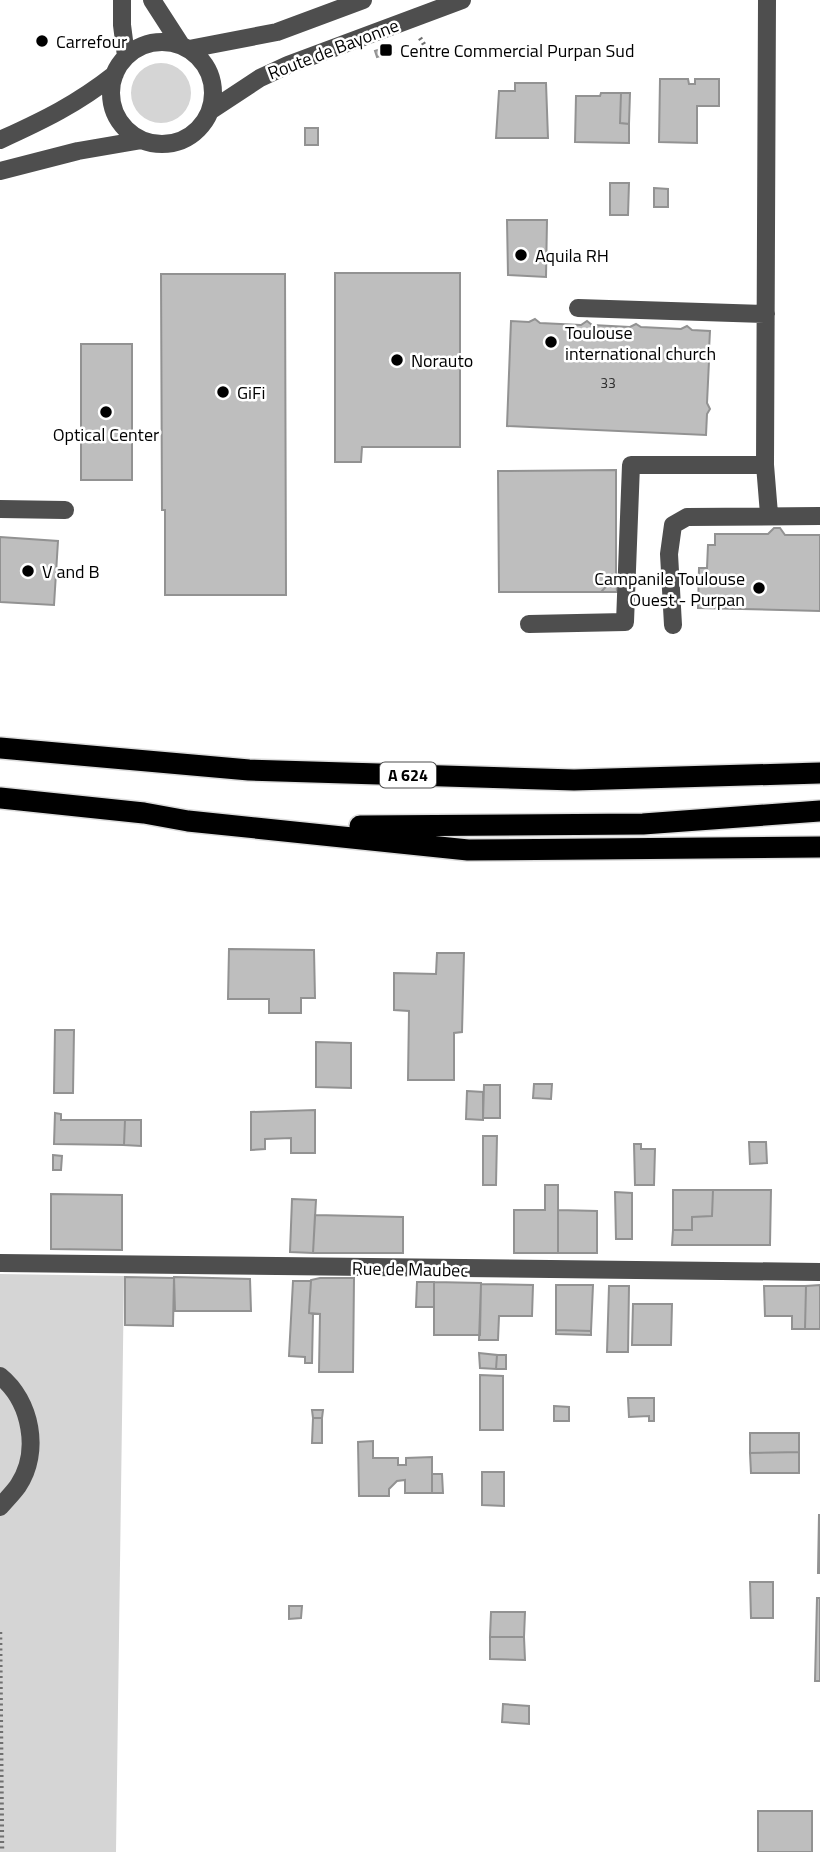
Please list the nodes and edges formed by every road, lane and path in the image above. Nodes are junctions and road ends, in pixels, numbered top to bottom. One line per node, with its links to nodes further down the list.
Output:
1 (122, 0): 8 (street)
2 (152, 0): 7 (street)
3 (363, 0): 7 (street, Route de Bayonne)
4 (462, 0): 11 (street, Route de Bayonne)
5 (767, 0): 16 (street)
6 (419, 37): 9 (path)
7 (185, 47): 8 (street, Route de Bayonne); 11 (street)
8 (127, 56): 10 (street, Route de Bayonne)
9 (432, 57)
10 (114, 74): 12 (street, Route de Bayonne); 13 (street)
11 (210, 111): 13 (street, Route de Bayonne)
12 (0, 139)
13 (142, 140): 14 (street, Route de Bayonne)
14 (0, 171)
15 (578, 308): 16 (street)
16 (766, 313): 17 (street)
17 (765, 466): 20 (street); 22 (street)
18 (0, 509): 19 (street)
19 (65, 510)
20 (769, 514): 21 (street); 23 (street)
21 (820, 516)
22 (529, 624)
23 (673, 625)
24 (0, 748): 25 (highway, A 624)
25 (819, 772)
26 (0, 798): 28 (highway)
27 (820, 811): 28 (highway)
28 (264, 827): 29 (highway)
29 (820, 847)
30 (0, 1264): 31 (street, Rue de Maubec)
31 (820, 1272)
32 (0, 1376): 33 (street)
33 (0, 1507)
34 (0, 1632): 35 (path)
35 (1, 1749): 36 (path)
36 (2, 1852)

